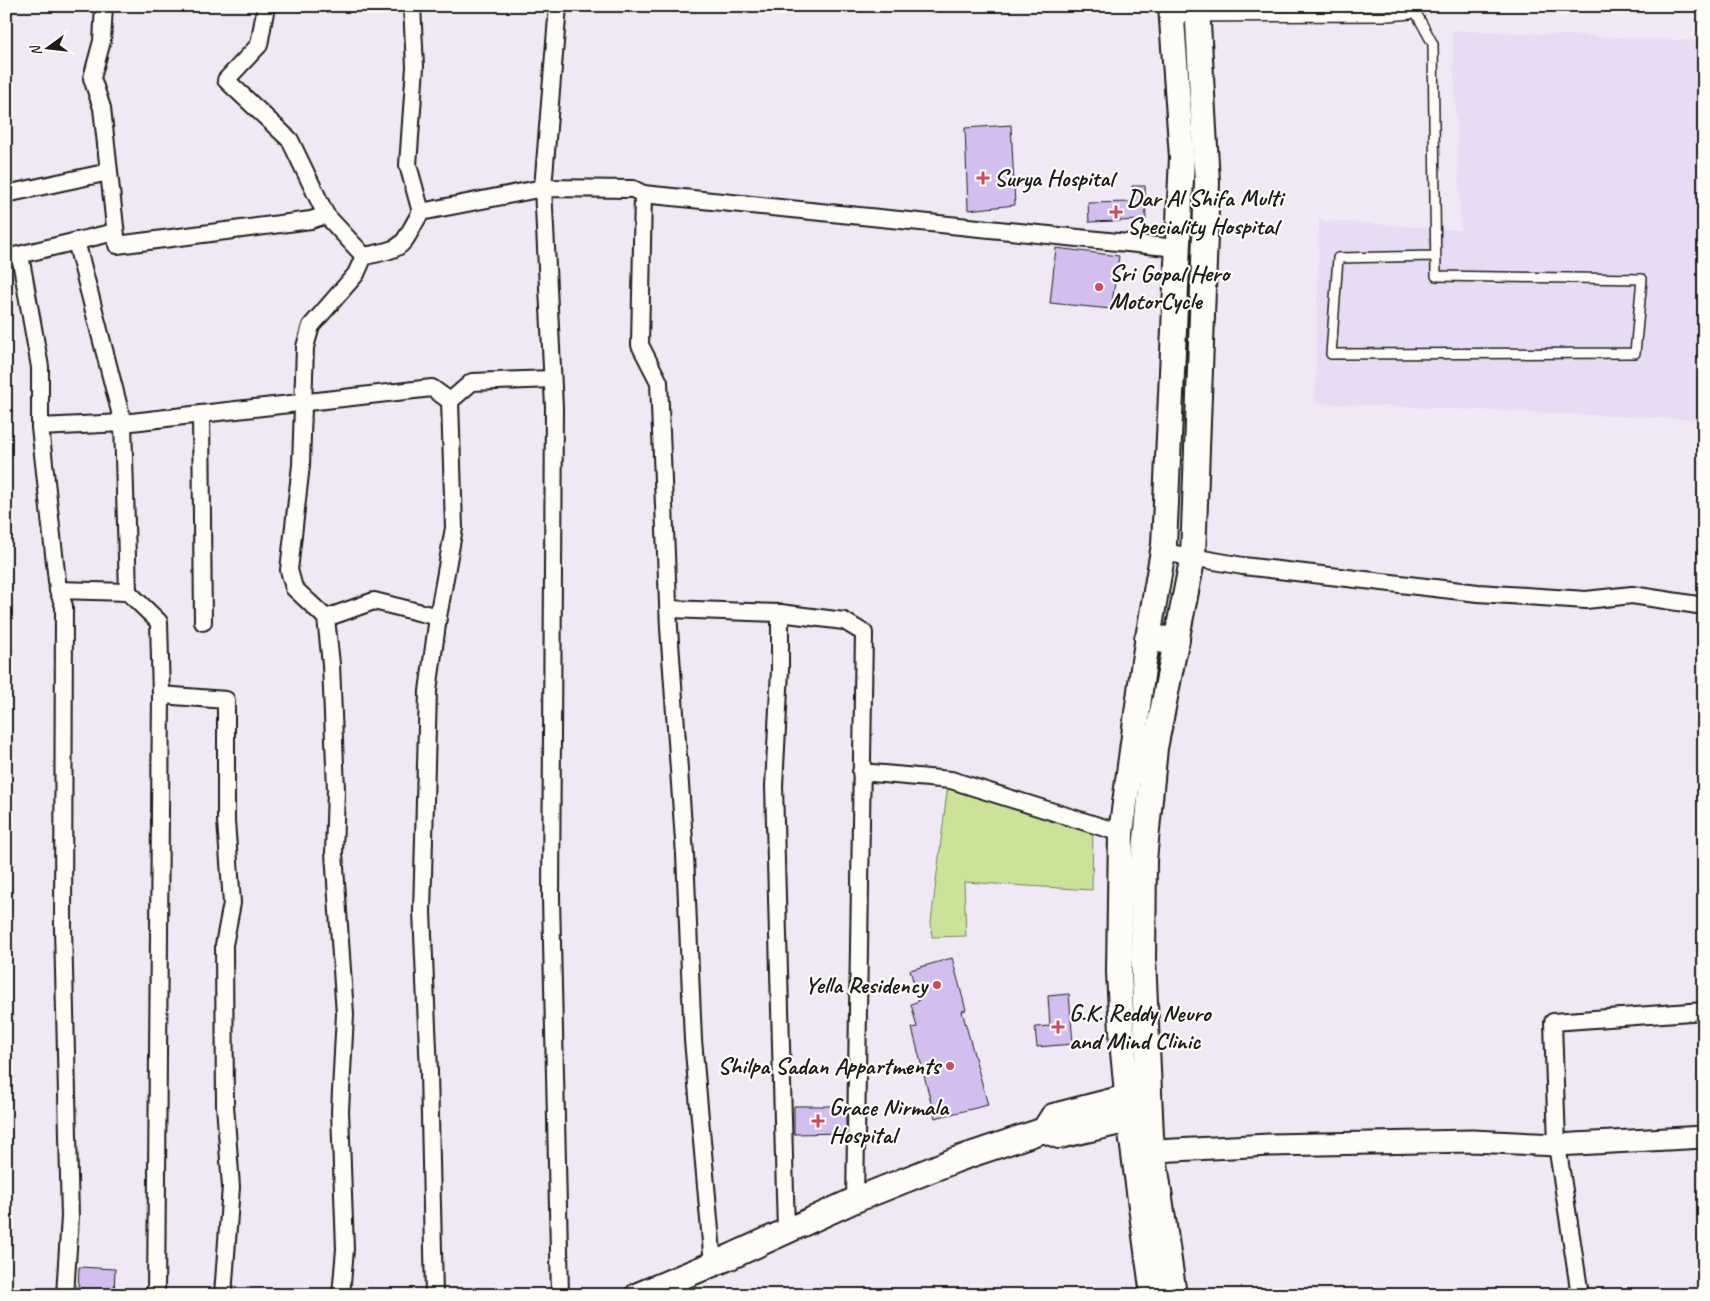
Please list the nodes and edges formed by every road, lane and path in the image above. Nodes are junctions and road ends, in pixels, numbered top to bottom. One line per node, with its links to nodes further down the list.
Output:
1 (104, 6): 8 (street)
2 (266, 6): 13 (street)
3 (412, 6): 12 (street)
4 (558, 6): 9 (street)
5 (1419, 8): 7 (lane); 19 (lane)
6 (1171, 11): 7 (lane); 16 (main road)
7 (1197, 11): 27 (main road)
8 (109, 172): 10 (street); 14 (street)
9 (543, 188): 11 (street); 12 (street); 20 (street)
10 (6, 194)
11 (643, 194): 16 (street); 31 (street)
12 (421, 212): 18 (street)
13 (326, 215): 14 (street); 18 (street)
14 (116, 232): 15 (street)
15 (76, 241): 17 (street); 24 (street)
16 (1177, 248): 26 (main road)
17 (13, 256): 25 (street)
18 (364, 256): 22 (street)
19 (1435, 256): 19 (lane)
20 (552, 379): 21 (street); 56 (street)
21 (450, 400): 22 (street); 33 (street)
22 (304, 402): 23 (street); 34 (street)
23 (201, 414): 24 (street); 35 (street)
24 (124, 423): 25 (street); 29 (street)
25 (40, 427): 28 (street)
26 (1163, 552): 27 (street); 36 (main road)
27 (1193, 556): 30 (street); 37 (main road)
28 (58, 590): 29 (street); 51 (street)
29 (128, 592): 38 (street)
30 (1704, 606)
31 (668, 610): 32 (street); 50 (street)
32 (780, 613): 39 (street); 49 (street)
33 (438, 617): 34 (street); 55 (street)
34 (326, 618): 54 (street)
35 (203, 622)
36 (1148, 639): 37 (main road); 40 (main road)
37 (1176, 640): 47 (main road)
38 (161, 695): 52 (street); 53 (street)
39 (861, 772): 40 (street); 48 (street)
40 (1121, 832): 42 (main road)
41 (1704, 1011): 46 (street)
42 (1127, 1097): 43 (main road); 44 (main road)
43 (1129, 1120): 44 (main road); 47 (main road)
44 (1044, 1130): 48 (main road)
45 (1704, 1137): 46 (street)
46 (1557, 1145): 47 (street); 60 (street)
47 (1144, 1152): 58 (main road); 59 (main road)
48 (855, 1200): 49 (main road)
49 (786, 1231): 50 (main road)
50 (712, 1264): 57 (main road)
51 (65, 1295)
52 (156, 1295)
53 (223, 1295)
54 (341, 1295)
55 (434, 1295)
56 (560, 1295)
57 (638, 1295)
58 (1153, 1295)
59 (1174, 1295)
60 (1580, 1295)

